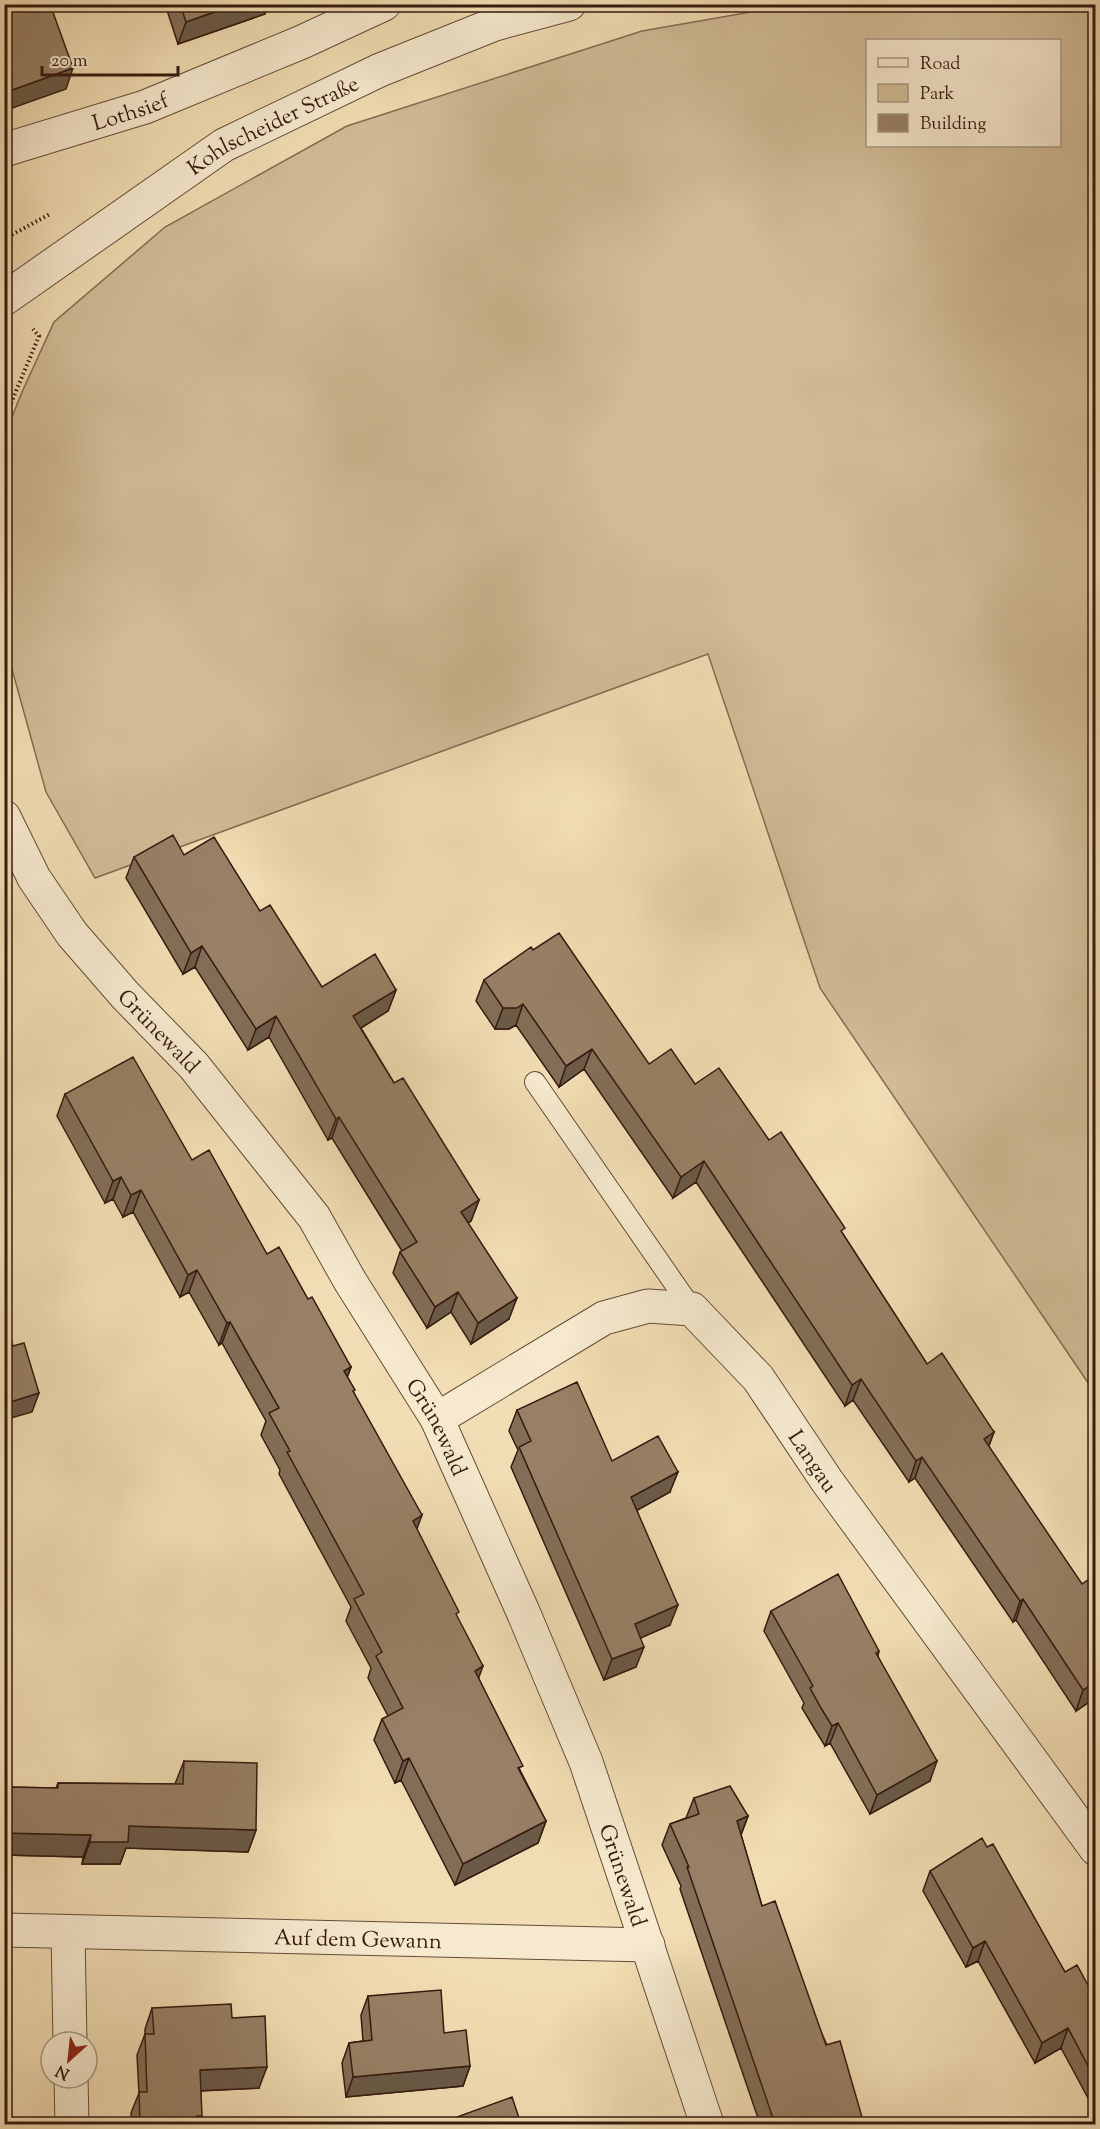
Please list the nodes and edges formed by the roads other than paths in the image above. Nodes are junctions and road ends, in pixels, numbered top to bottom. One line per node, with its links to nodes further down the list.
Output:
1 (384, 4): 3 (street, Lothsief)
2 (569, 4): 4 (street, Kohlscheider Straße)
3 (4, 150)
4 (6, 298)
5 (4, 817): 8 (street, Grünewald)
6 (535, 1082): 7 (lane)
7 (692, 1309): 8 (street); 9 (street, Langau)
8 (437, 1419): 12 (street, Grünewald)
9 (1095, 1849)
10 (4, 1930): 11 (street, Auf dem Gewann)
11 (68, 1932): 12 (street, Auf dem Gewann); 13 (street)
12 (648, 1945): 16 (street, Grünewald)
13 (70, 2030)
14 (71, 2090): 15 (street)
15 (72, 2124)
16 (707, 2124)

